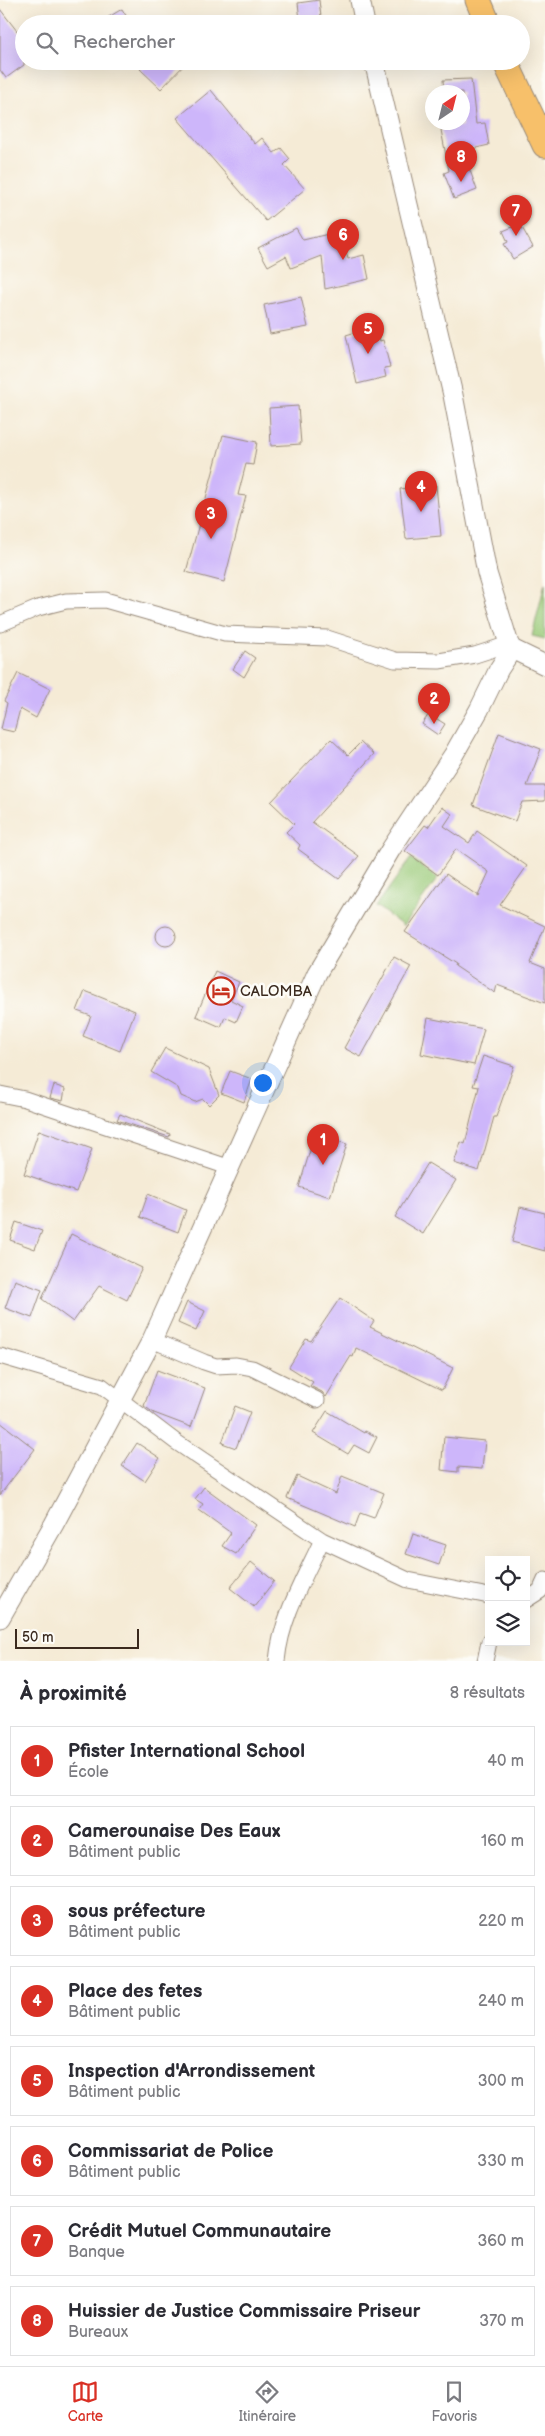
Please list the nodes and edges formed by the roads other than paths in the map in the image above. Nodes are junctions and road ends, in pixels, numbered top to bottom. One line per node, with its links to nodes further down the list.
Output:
1 (360, 0): 3 (street)
2 (478, 0): 4 (highway)
3 (364, 15)
4 (484, 15)
5 (376, 70): 9 (street)
6 (510, 70): 7 (highway)
7 (545, 145)
8 (0, 624): 9 (street)
9 (510, 646): 10 (street); 12 (street)
10 (545, 665)
11 (0, 1094): 12 (street)
12 (231, 1168): 13 (street)
13 (152, 1340): 15 (street); 16 (street)
14 (0, 1356): 16 (street)
15 (317, 1400)
16 (119, 1401): 17 (street); 21 (street)
17 (322, 1540): 19 (street); 23 (street)
18 (543, 1588): 20 (street)
19 (485, 1595)
20 (530, 1597)
21 (0, 1618)
22 (488, 1646): 24 (street)
23 (277, 1661)
24 (485, 1661)

